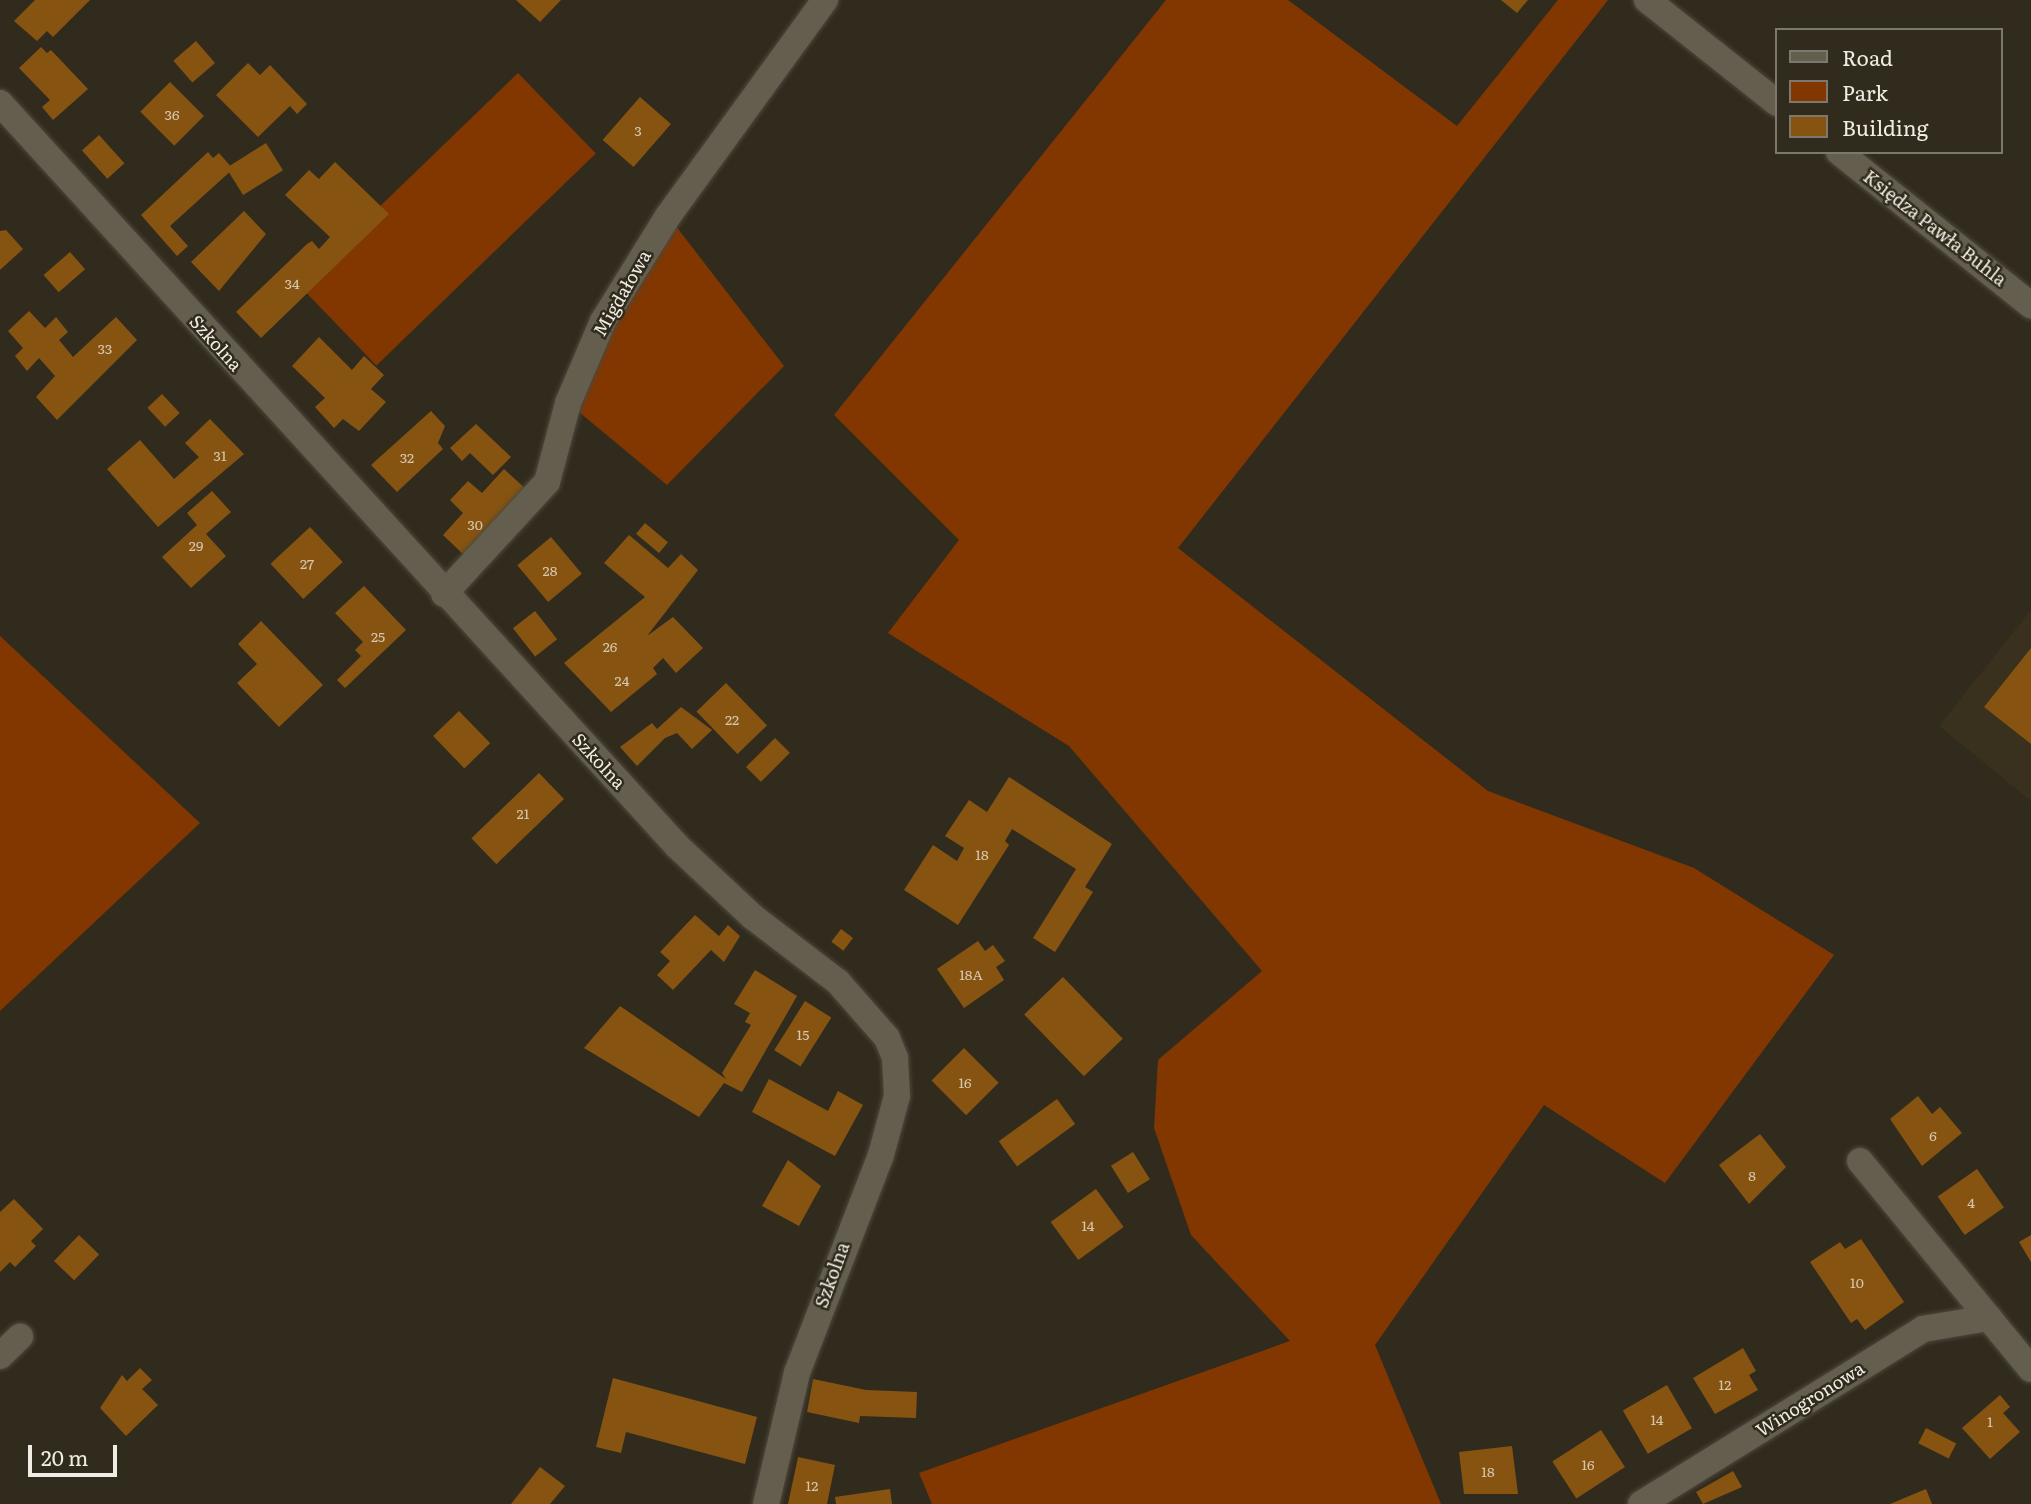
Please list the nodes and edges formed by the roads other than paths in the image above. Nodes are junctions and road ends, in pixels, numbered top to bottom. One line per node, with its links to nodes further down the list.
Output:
1 (825, 0): 7 (street, Migdałowa)
2 (1647, 0): 3 (street)
3 (1776, 102)
4 (0, 103): 7 (street, Szkolna)
5 (1842, 154): 6 (street, Księdza Pawła Buhla)
6 (2031, 305)
7 (444, 594): 13 (street, Szkolna)
8 (1860, 1161): 9 (street)
9 (1989, 1318): 12 (street); 14 (street, Winogronowa)
10 (20, 1337): 11 (street)
11 (0, 1356)
12 (2031, 1369)
13 (766, 1504)
14 (1641, 1504)

